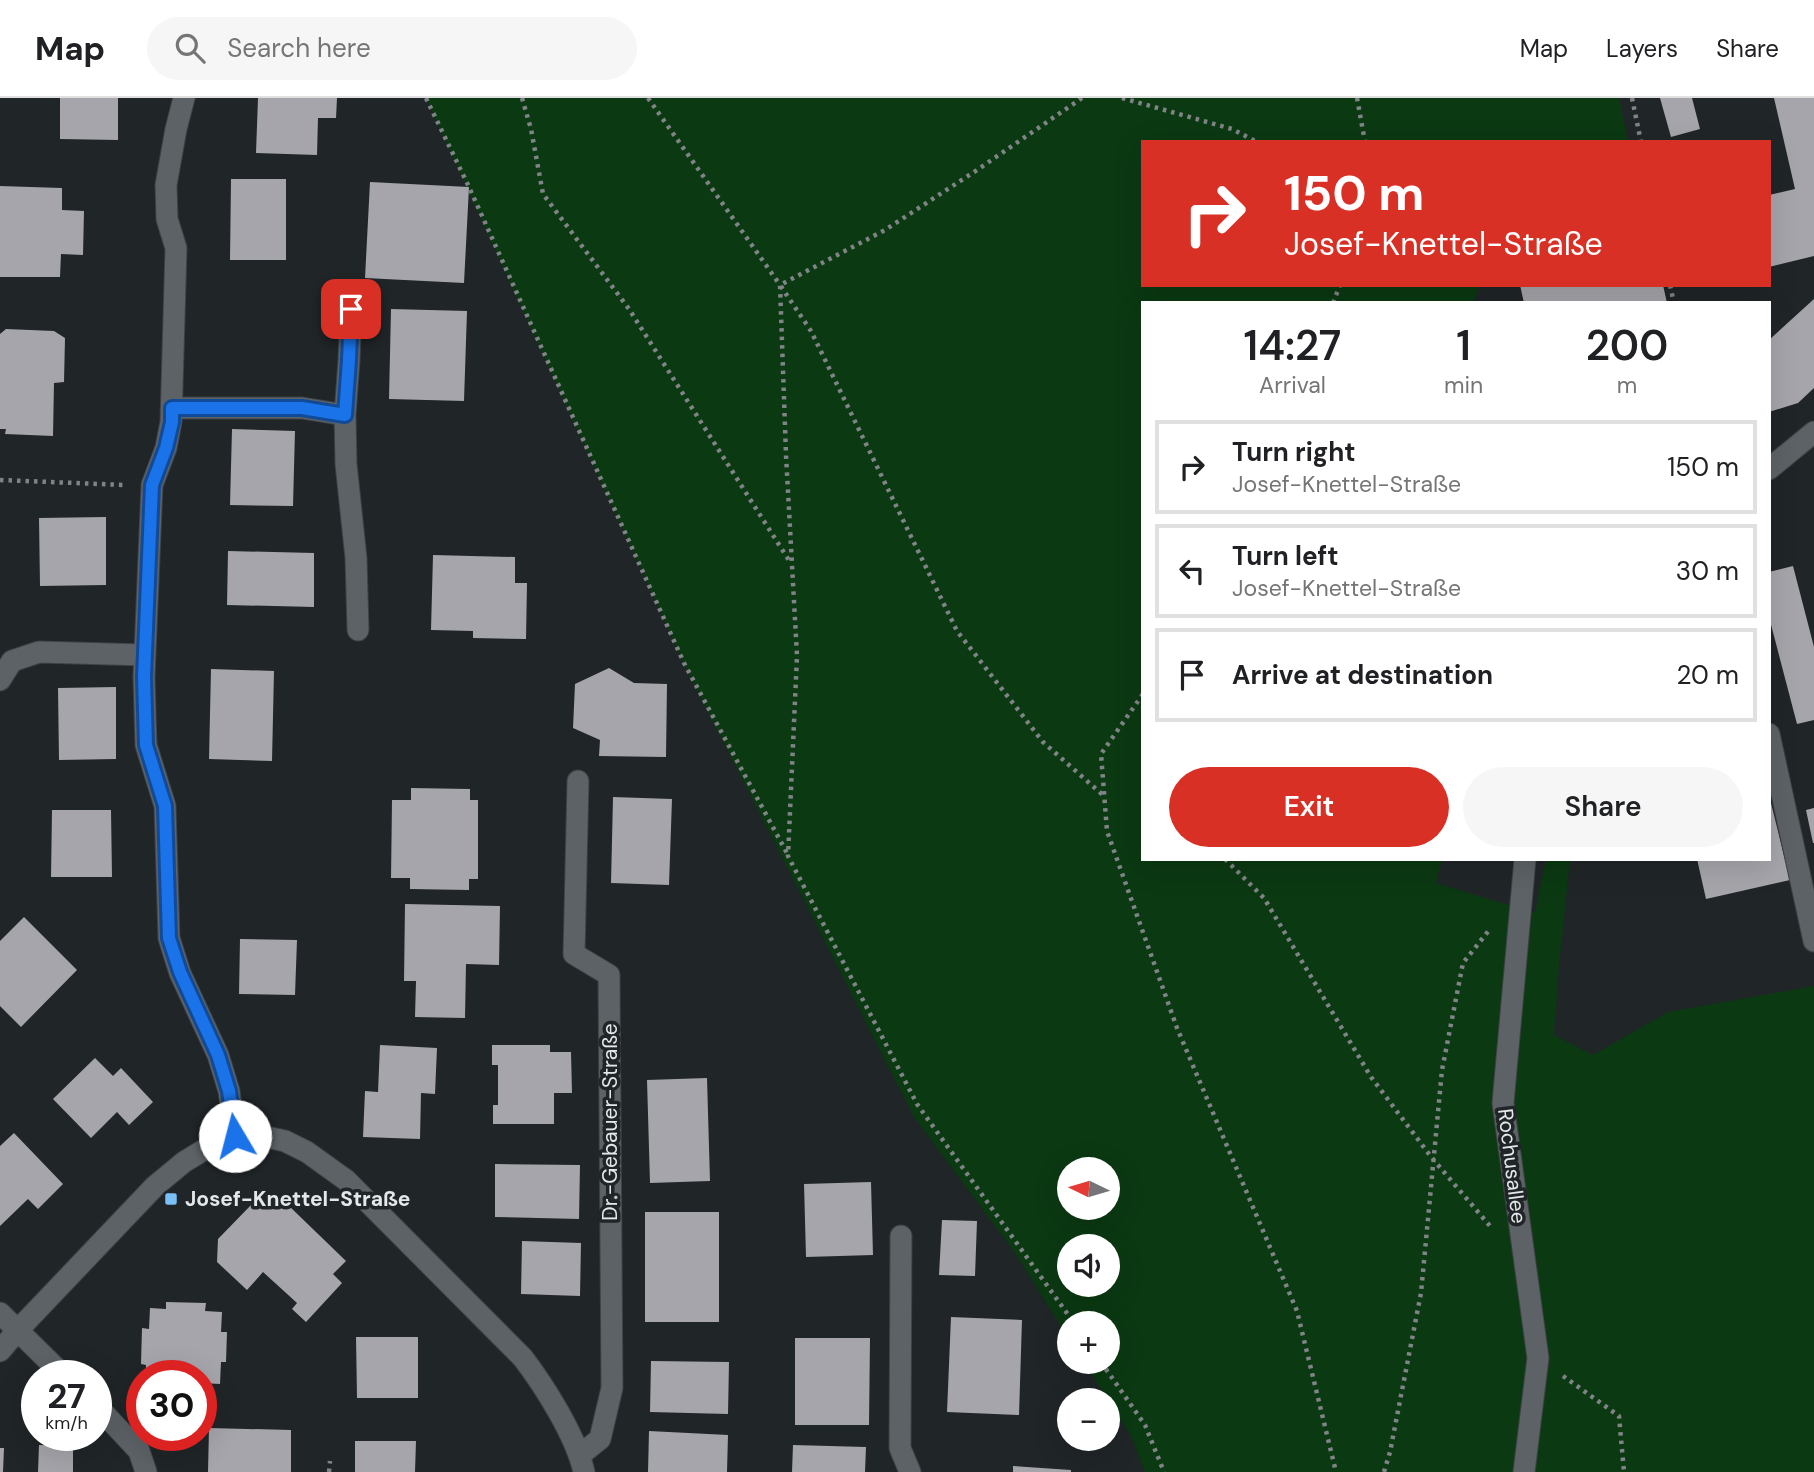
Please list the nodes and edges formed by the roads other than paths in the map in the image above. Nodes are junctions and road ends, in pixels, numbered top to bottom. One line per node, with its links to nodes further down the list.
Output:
1 (184, 98): 3 (street)
2 (351, 309): 4 (street)
3 (172, 408): 4 (street); 8 (street)
4 (345, 415): 7 (street)
5 (1814, 432): 6 (street)
6 (1771, 467)
7 (358, 630)
8 (145, 655): 9 (street); 14 (street)
9 (0, 680)
10 (1771, 743): 13 (street)
11 (578, 781): 21 (street, Dr.-Gebauer-Straße)
12 (1525, 861): 24 (street, Rochusallee)
13 (1814, 941)
14 (235, 1136): 17 (street); 21 (street)
15 (901, 1236): 23 (street)
16 (0, 1313): 17 (street)
17 (17, 1331): 18 (street); 19 (street)
18 (0, 1351)
19 (47, 1360)
20 (112, 1422): 22 (street)
21 (582, 1464)
22 (146, 1472)
23 (910, 1472)
24 (1524, 1472)

